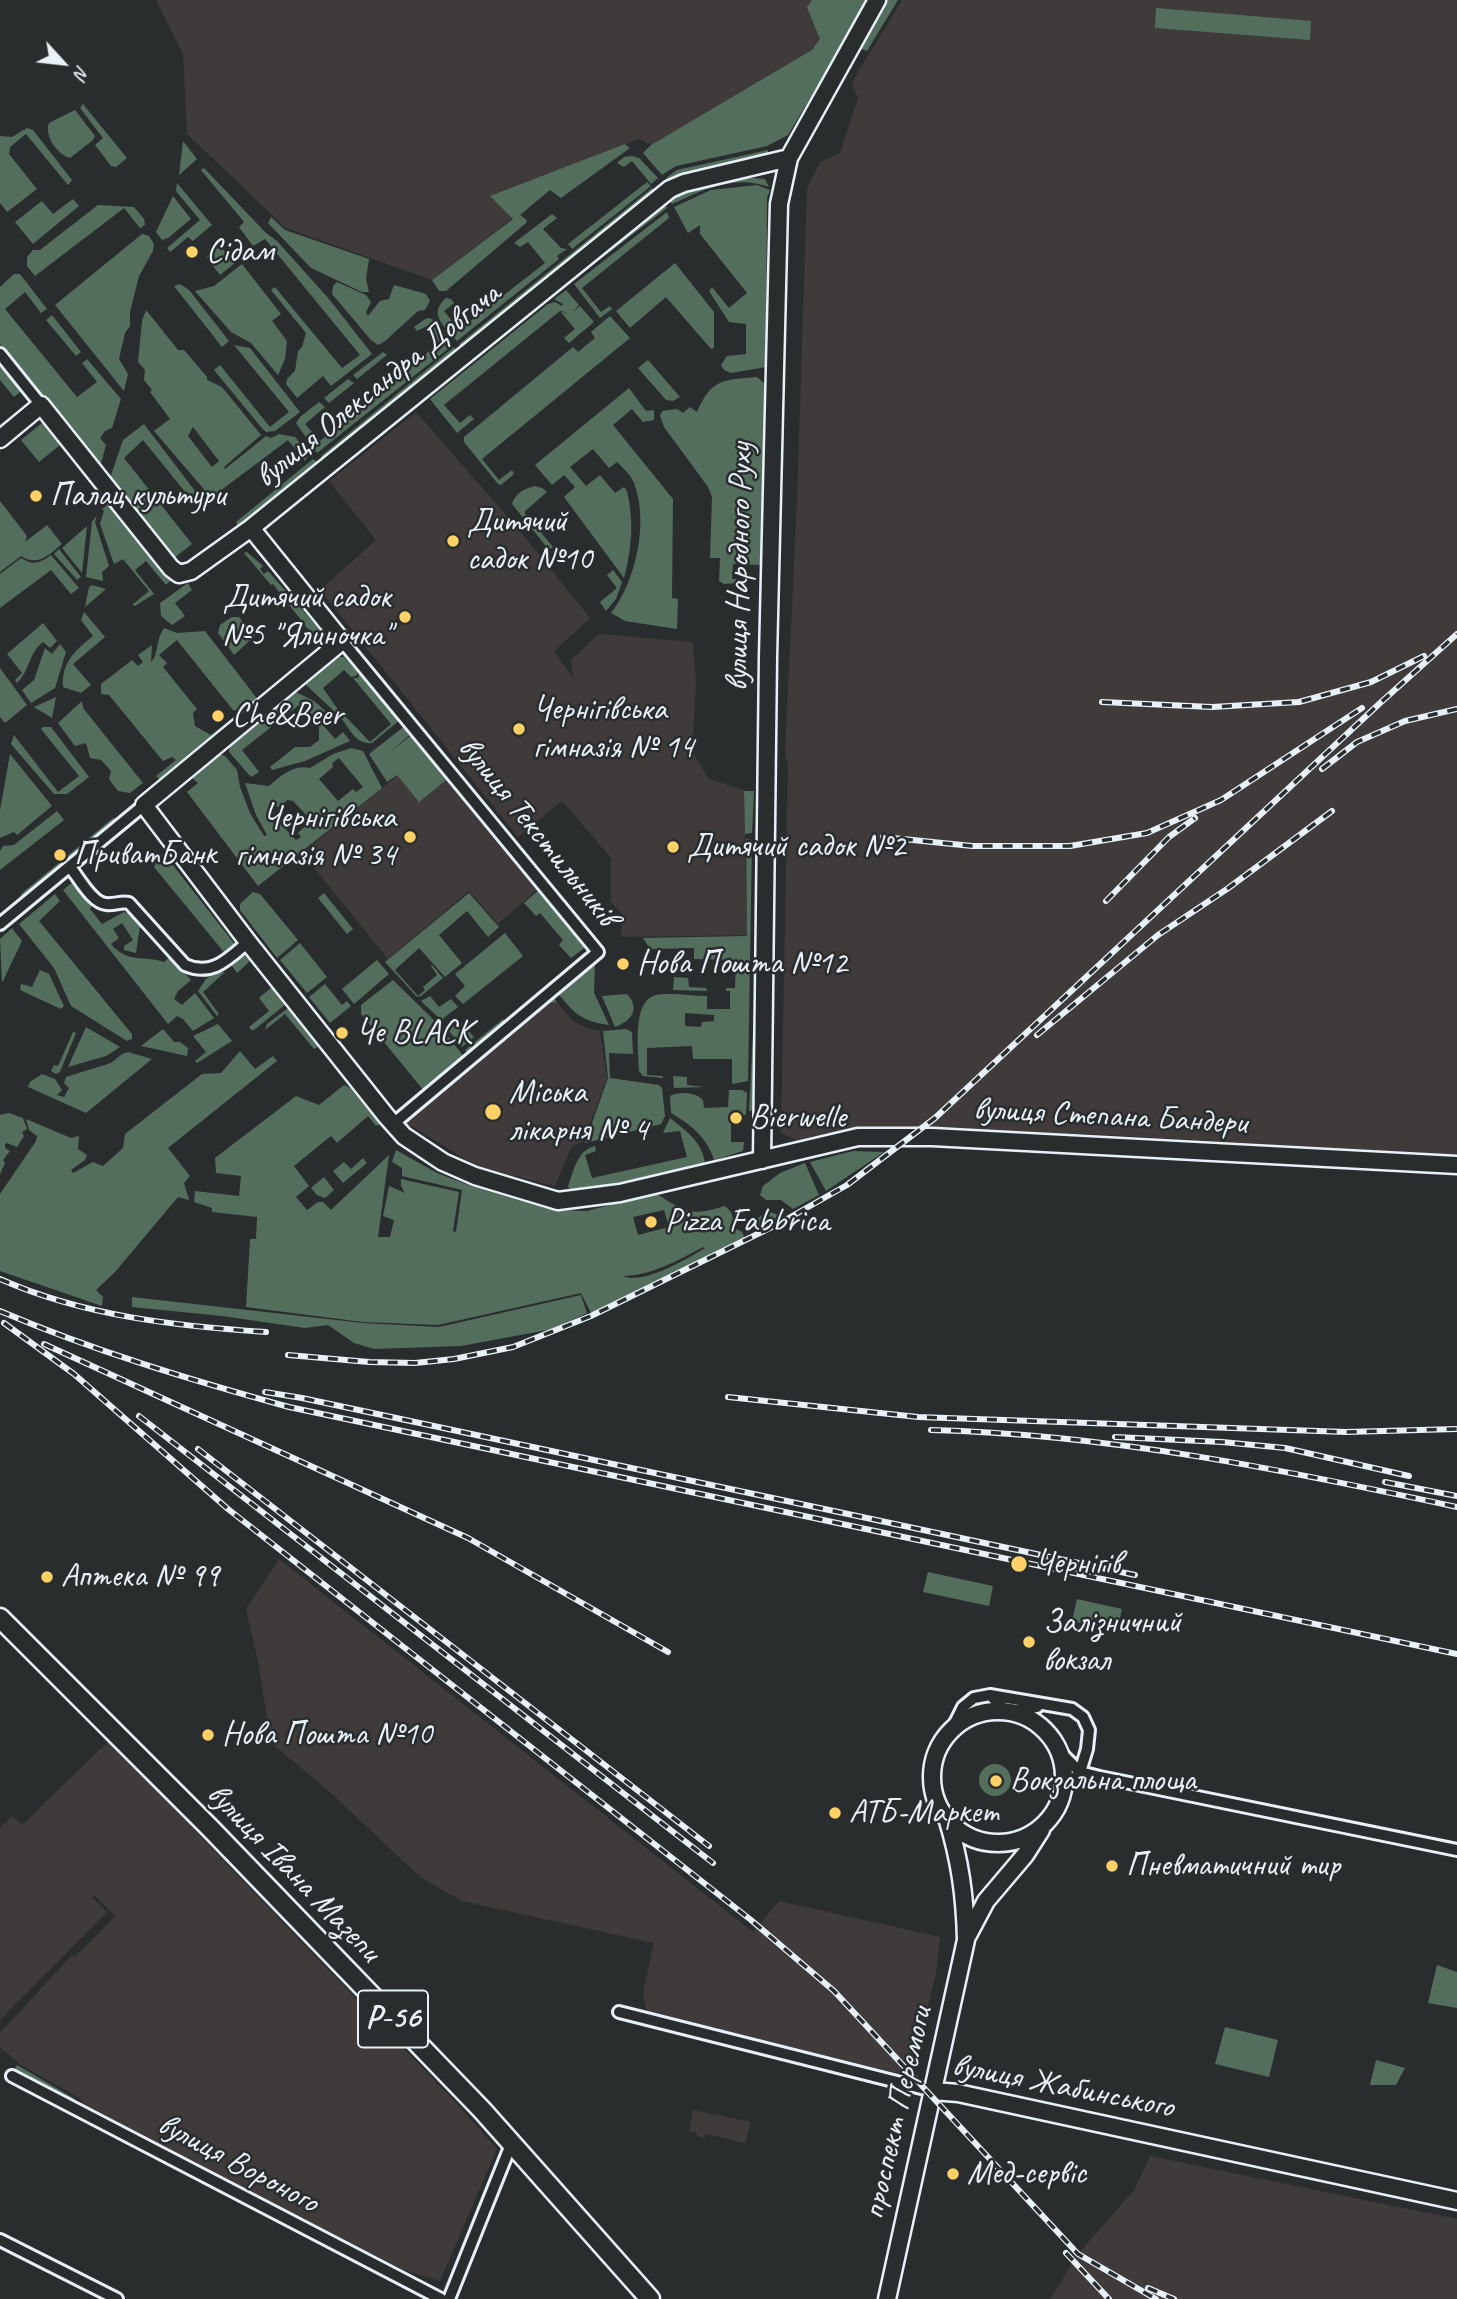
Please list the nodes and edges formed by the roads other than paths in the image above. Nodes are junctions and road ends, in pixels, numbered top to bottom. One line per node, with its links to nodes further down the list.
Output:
1 (877, 0): 2 (street, вулиця Народного Руху)
2 (789, 158): 6 (street, вулиця Олександра Довгача); 13 (street, вулиця Народного Руху)
3 (0, 354): 4 (street, вулиця Олександра Довгача)
4 (41, 405): 5 (street); 6 (street, вулиця Олександра Довгача)
5 (0, 439)
6 (251, 528): 7 (street, вулиця Текстильників)
7 (342, 641): 8 (street); 12 (street, вулиця Текстильників)
8 (144, 805): 9 (street); 11 (street)
9 (70, 867): 10 (street); 11 (street)
10 (0, 924)
11 (248, 942): 12 (street)
12 (393, 1124): 13 (street)
13 (762, 1160): 14 (street, вулиця Степана Бандери)
14 (1457, 1165)
15 (0, 1618): 30 (main road, вулиця Івана Мазепи / Р-56)
16 (990, 1695): 17 (street); 18 (street); 19 (street)
17 (1061, 1707): 18 (street); 21 (street)
18 (1007, 1712): 19 (street); 20 (street)
19 (948, 1735): 23 (street)
20 (1060, 1752): 21 (street); 22 (street)
21 (1080, 1772): 22 (street); 25 (street)
22 (1063, 1791): 24 (street)
23 (947, 1818): 24 (street); 26 (street, проспект Перемоги)
24 (1044, 1825): 26 (street, проспект Перемоги)
25 (1457, 1850)
26 (966, 1940): 29 (street, проспект Перемоги)
27 (619, 2011): 29 (street, вулиця Жабинського)
28 (12, 2076): 34 (street, вулиця Вороного)
29 (933, 2091): 31 (street, вулиця Жабинського); 37 (street, проспект Перемоги)
30 (513, 2142): 35 (street); 36 (main road, вулиця Івана Мазепи / Р-56)
31 (1457, 2201)
32 (0, 2240): 33 (street)
33 (117, 2299)
34 (441, 2299)
35 (449, 2299)
36 (650, 2299)
37 (887, 2299)

